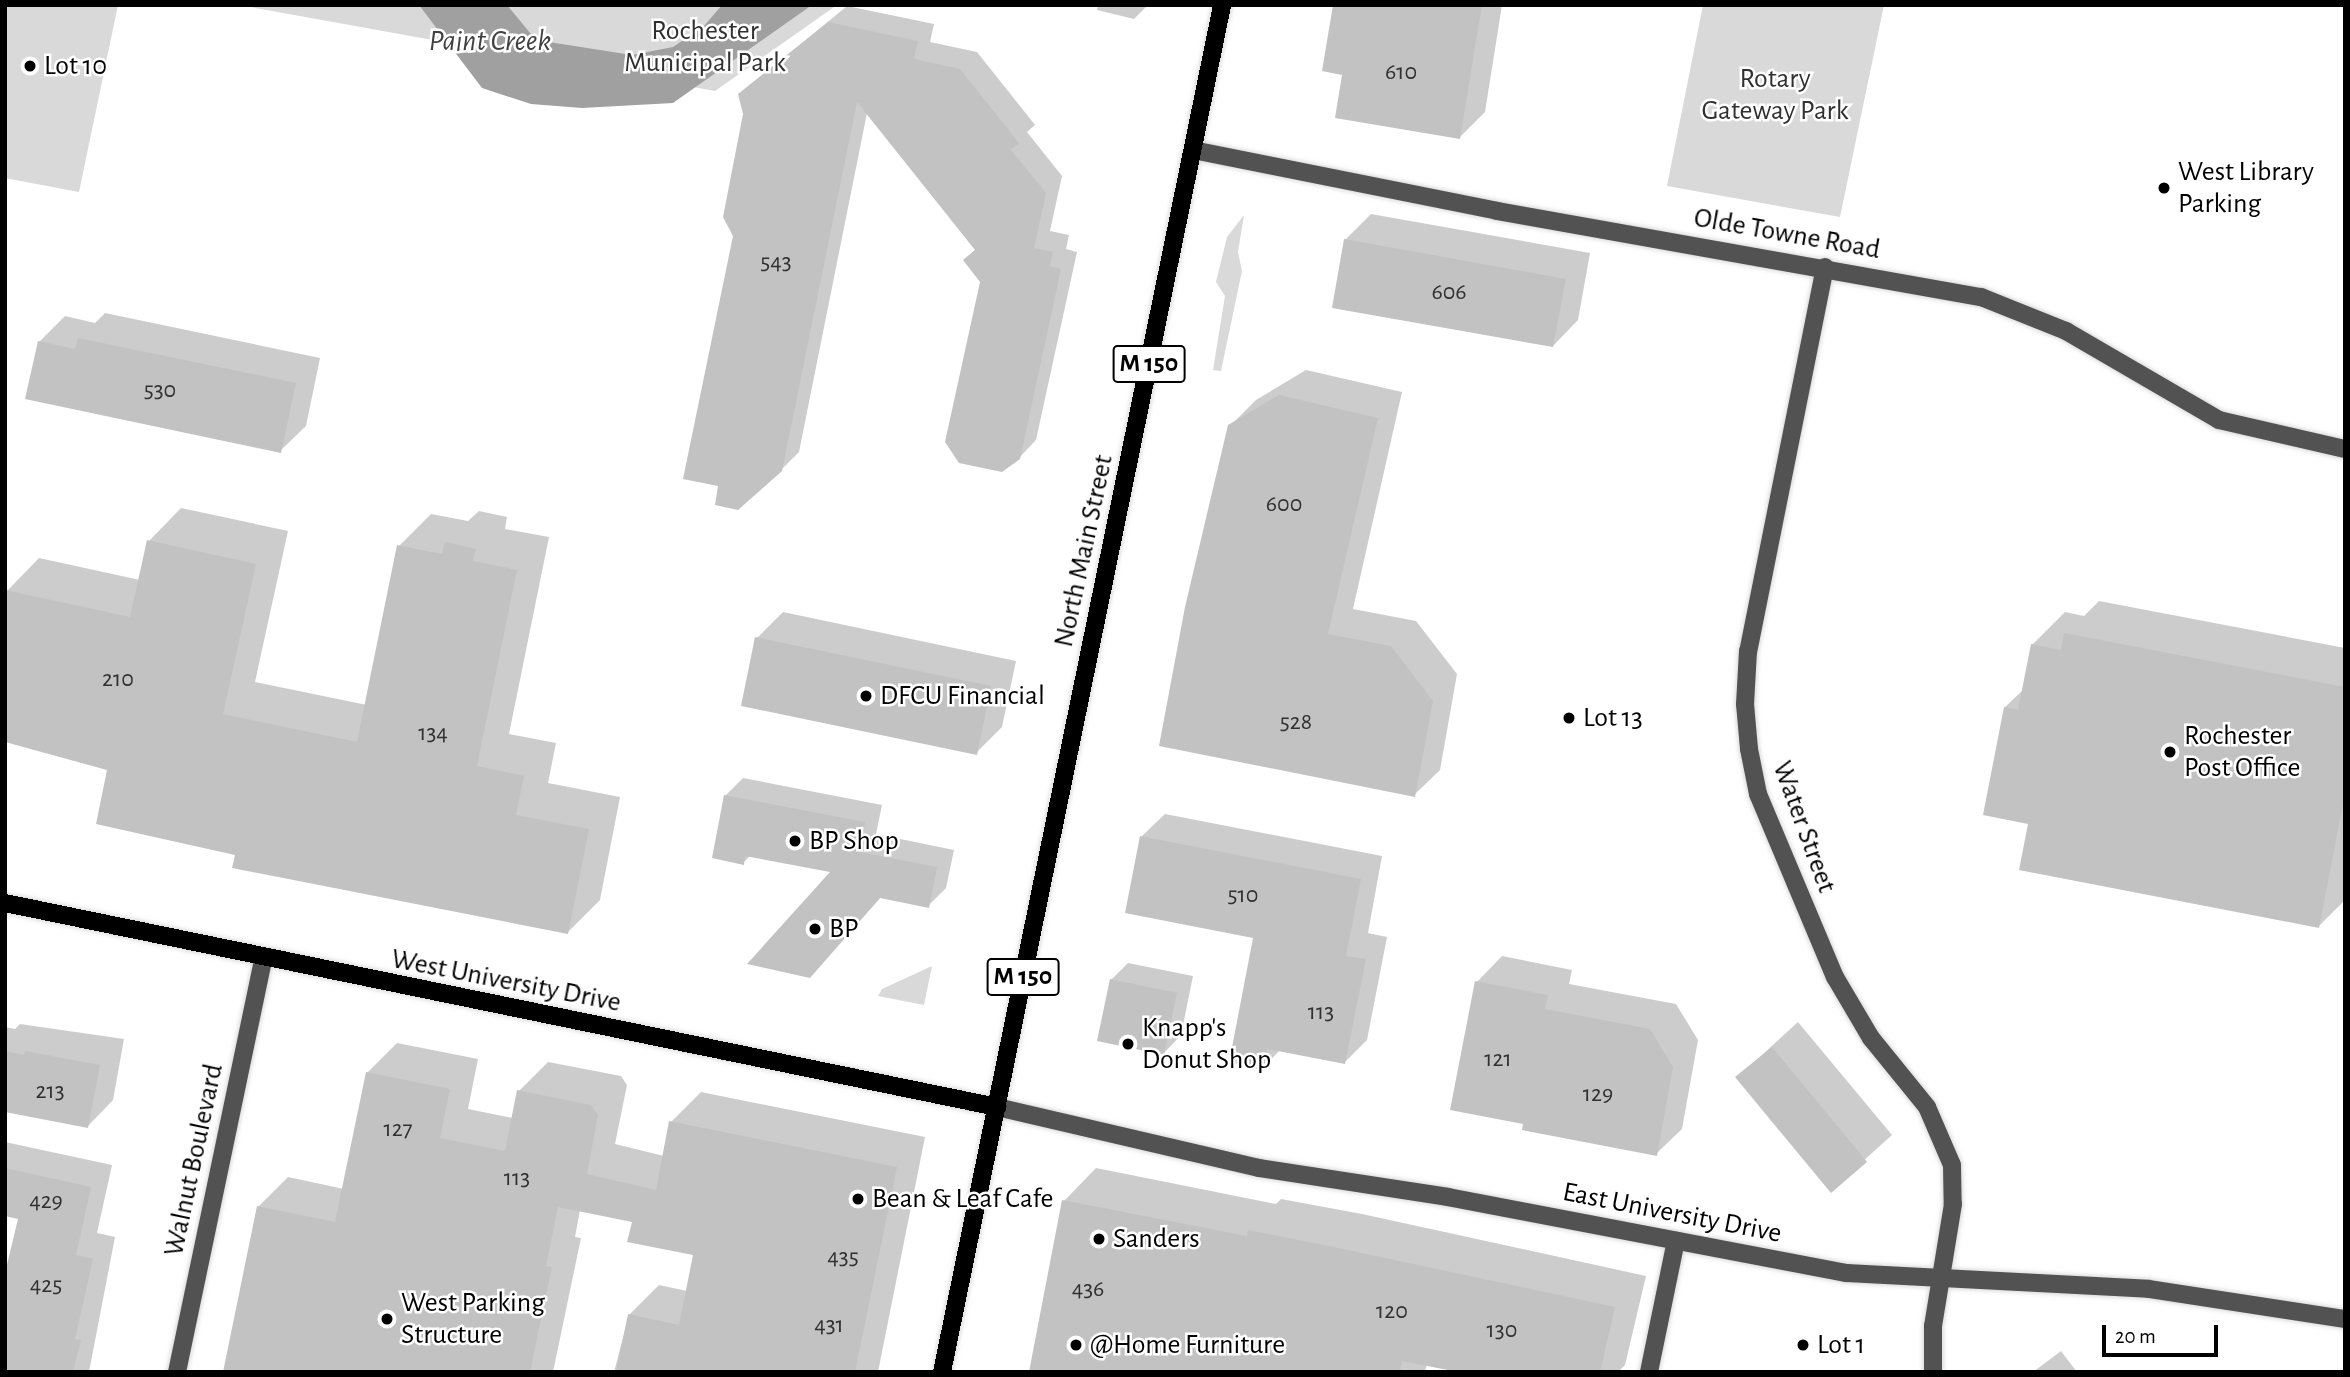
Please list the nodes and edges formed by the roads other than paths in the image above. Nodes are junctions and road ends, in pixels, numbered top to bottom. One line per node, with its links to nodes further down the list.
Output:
1 (1222, 5): 2 (main road, North Main Street / M 150)
2 (1193, 150): 3 (street, Olde Towne Road); 7 (main road, North Main Street / M 150)
3 (1825, 267): 4 (street, Olde Towne Road); 9 (street, Water Street)
4 (2345, 449)
5 (5, 903): 6 (main road, West University Drive)
6 (263, 958): 7 (main road, West University Drive); 11 (street, Walnut Boulevard)
7 (997, 1107): 8 (street, East University Drive); 12 (main road, M 150)
8 (1676, 1241): 9 (street, East University Drive); 13 (street)
9 (1942, 1279): 10 (street, East University Drive); 14 (street, Water Street)
10 (2345, 1319)
11 (177, 1372)
12 (942, 1372)
13 (1649, 1372)
14 (1933, 1372)

